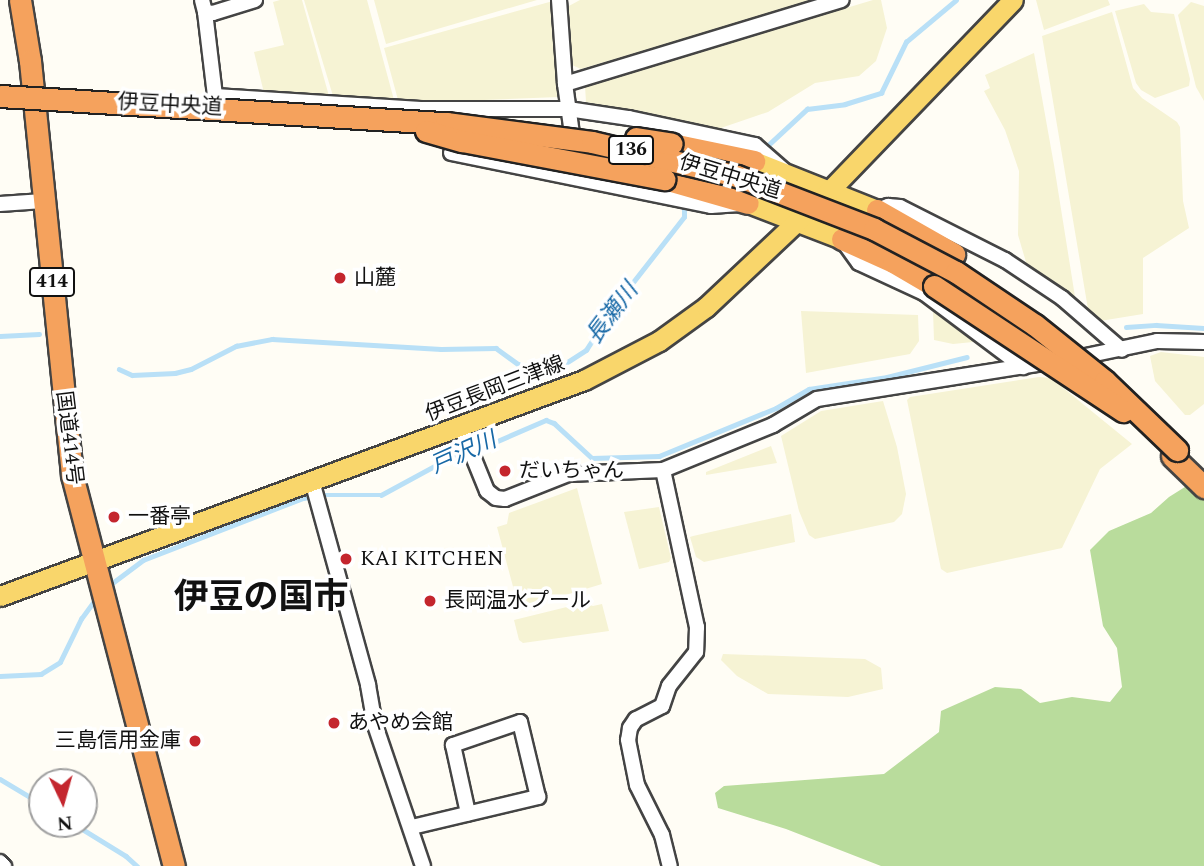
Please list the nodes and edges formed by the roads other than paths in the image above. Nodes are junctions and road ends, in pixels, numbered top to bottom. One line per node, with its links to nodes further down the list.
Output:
1 (20, 0): 18 (highway, 国道414号 / 414)
2 (254, 0): 6 (street)
3 (559, 0): 7 (street)
4 (842, 0): 7 (street)
5 (1013, 0): 17 (main road, 伊豆長岡三津線)
6 (204, 6): 10 (street)
7 (565, 84): 10 (street)
8 (0, 96): 11 (highway, 伊豆中央道 / 136, bridge)
9 (0, 107): 12 (highway, 伊豆中央道 / 136)
10 (568, 109): 15 (street); 16 (street)
11 (446, 123): 14 (highway, bridge); 29 (highway, 伊豆中央道 / 136, bridge)
12 (419, 129): 19 (highway, bridge); 27 (highway, 伊豆中央道 / 136, bridge)
13 (451, 153): 16 (street)
14 (754, 161): 15 (main road)
15 (787, 174): 17 (main road)
16 (579, 177): 19 (street)
17 (829, 191): 21 (main road); 22 (main road, 伊豆長岡三津線)
18 (43, 201): 20 (street); 35 (highway, 国道414号 / 414)
19 (748, 203): 22 (main road)
20 (0, 204)
21 (877, 210): 25 (street); 29 (highway)
22 (795, 220): 23 (main road); 28 (main road, 伊豆長岡三津線)
23 (842, 239): 26 (street); 27 (highway, bridge)
24 (1204, 342): 25 (street)
25 (1122, 350): 26 (street)
26 (1023, 367): 31 (street)
27 (1130, 416): 30 (highway, 伊豆中央道 / 136)
28 (461, 427): 31 (street); 33 (main road, 伊豆長岡三津線)
29 (1162, 434): 30 (highway, 伊豆中央道 / 136, bridge)
30 (1174, 453): 32 (highway, 伊豆中央道 / 136); 34 (highway, 伊豆中央道 / 136)
31 (663, 470): 43 (street)
32 (1204, 478)
33 (312, 481): 35 (main road, 伊豆長岡三津線); 38 (street)
34 (1204, 487)
35 (93, 563): 36 (main road, 伊豆長岡三津線); 41 (highway, 国道414号 / 414)
36 (0, 596)
37 (468, 813): 37 (street); 38 (street)
38 (412, 827): 42 (street)
39 (0, 862): 40 (street)
40 (4, 866)
41 (174, 866)
42 (423, 866)
43 (670, 866)

